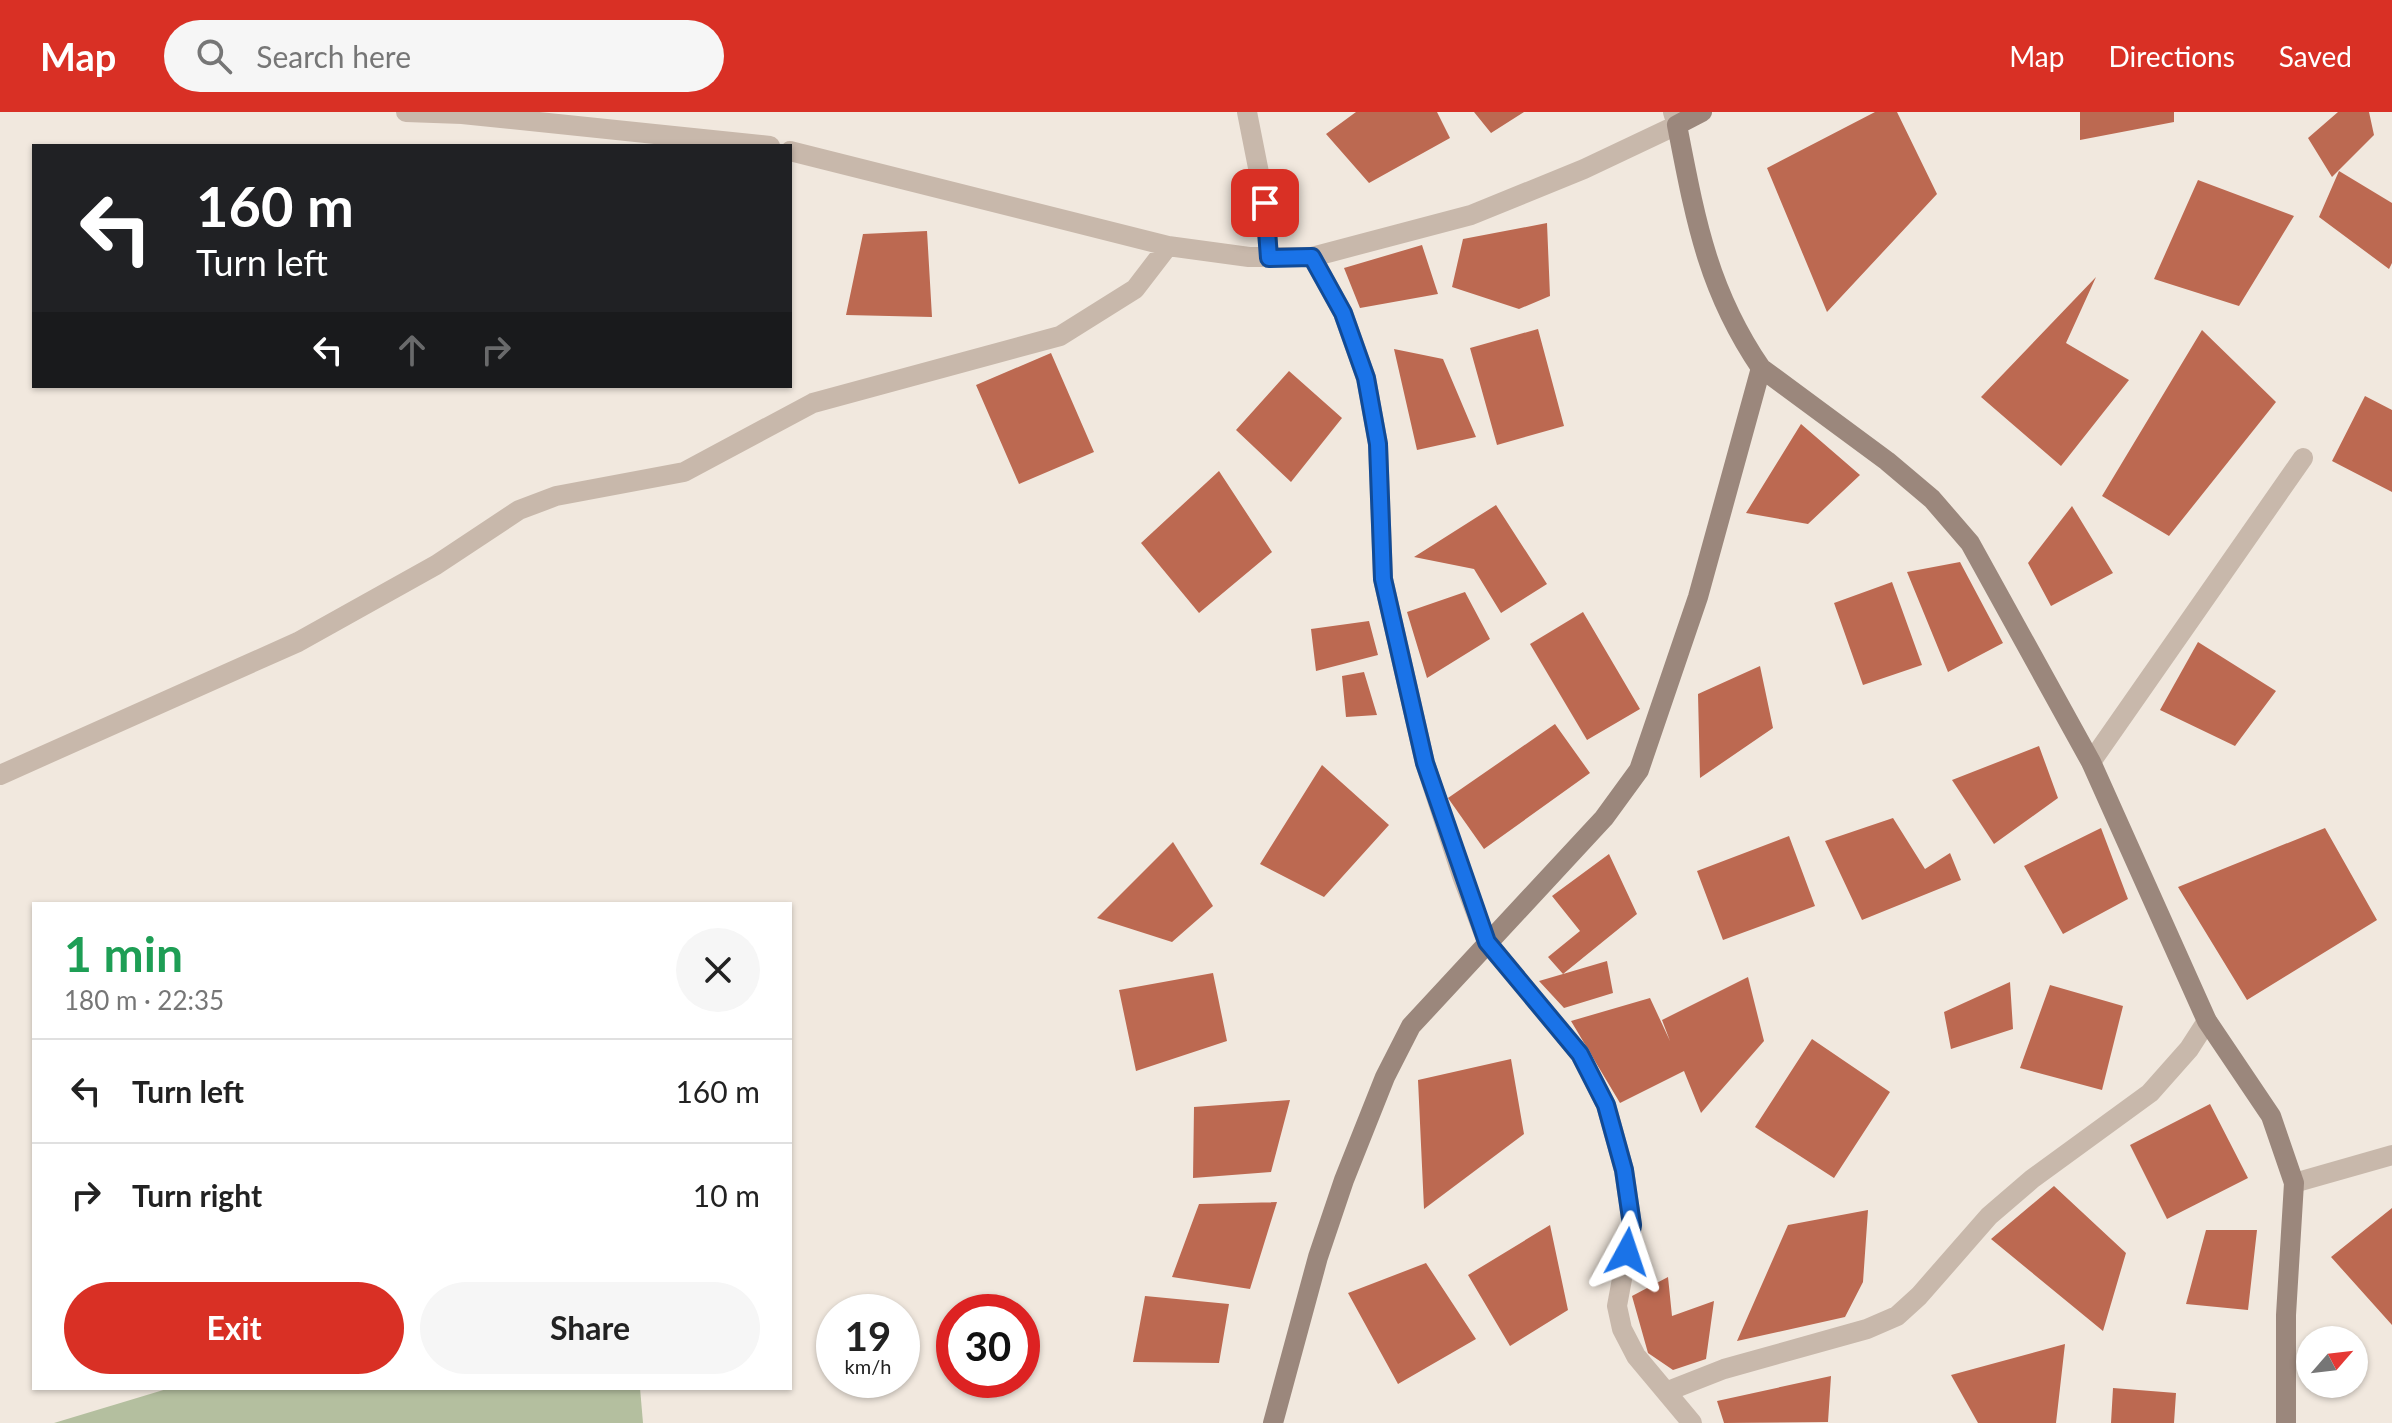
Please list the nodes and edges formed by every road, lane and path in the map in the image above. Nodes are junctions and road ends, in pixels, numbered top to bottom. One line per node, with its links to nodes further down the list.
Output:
1 (406, 112): 5 (street)
2 (1247, 112): 9 (street)
3 (1702, 112): 4 (street)
4 (1675, 118): 8 (street); 10 (street)
5 (751, 144)
6 (792, 152): 7 (street)
7 (1168, 246): 9 (street); 13 (street)
8 (1312, 257): 9 (street); 14 (street)
9 (1269, 258)
10 (1761, 368): 12 (street); 14 (street)
11 (2303, 458): 12 (street)
12 (2091, 762): 15 (street)
13 (0, 775)
14 (1487, 942): 18 (street); 19 (street)
15 (2207, 1021): 17 (street); 18 (street)
16 (2392, 1155): 17 (street)
17 (2294, 1183): 21 (street)
18 (1668, 1391): 20 (street)
19 (1273, 1423)
20 (1692, 1423)
21 (2286, 1423)

